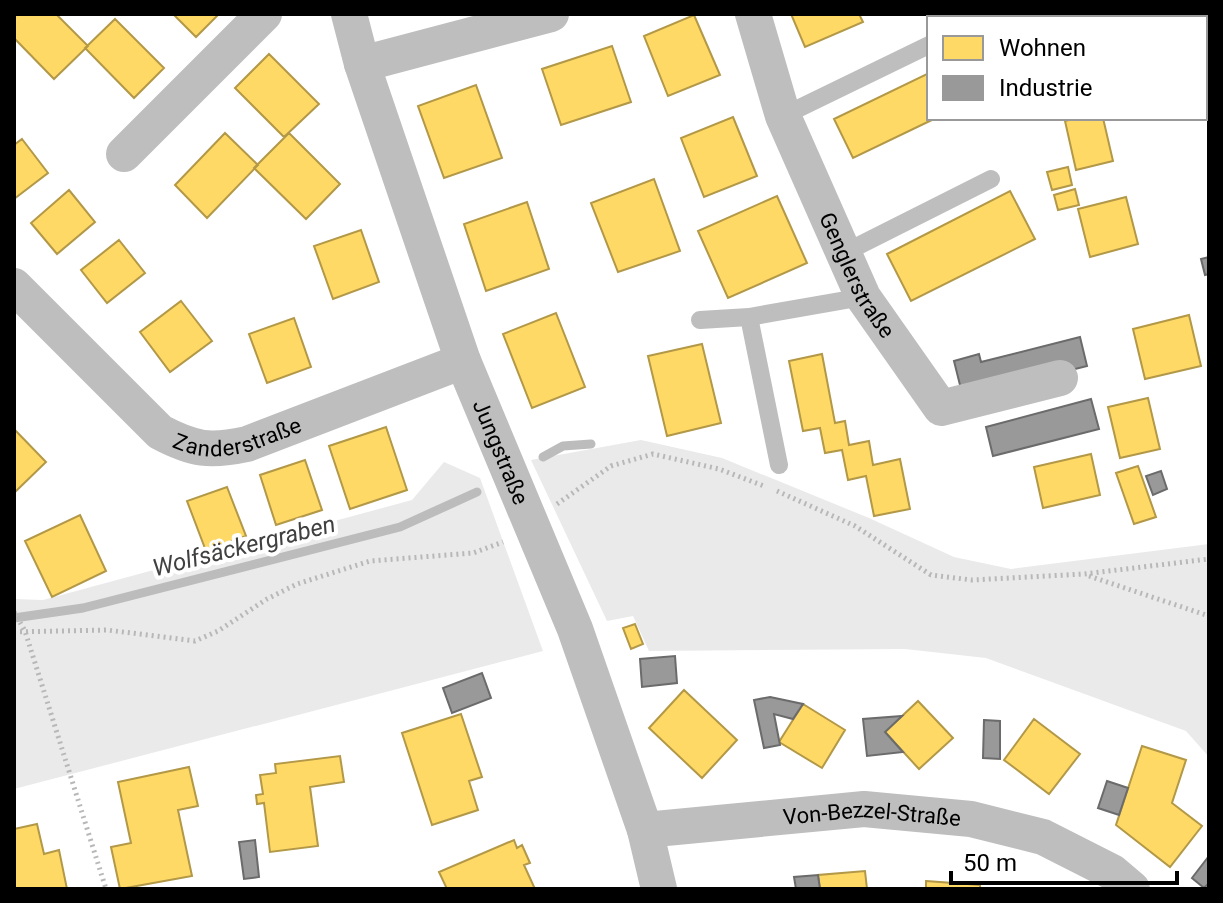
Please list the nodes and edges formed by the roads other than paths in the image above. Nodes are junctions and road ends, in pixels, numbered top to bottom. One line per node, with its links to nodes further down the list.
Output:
1 (264, 14): 8 (street)
2 (349, 14): 6 (street, Jungstraße)
3 (753, 14): 7 (street, Genglerstraße)
4 (544, 15): 6 (street)
5 (927, 46): 7 (lane)
6 (362, 64): 15 (street, Jungstraße)
7 (783, 116): 10 (street, Genglerstraße)
8 (124, 154)
9 (991, 179): 10 (lane)
10 (844, 253): 12 (street, Genglerstraße)
11 (14, 286): 15 (street, Zanderstraße)
12 (863, 297): 13 (lane); 16 (street, Genglerstraße)
13 (749, 317): 14 (lane); 17 (lane)
14 (700, 320)
15 (463, 361): 18 (street, Jungstraße)
16 (1060, 378)
17 (779, 465)
18 (645, 830): 19 (street, Von-Bezzel-Straße); 20 (street, Jungstraße)
19 (1115, 883)
20 (659, 889)

